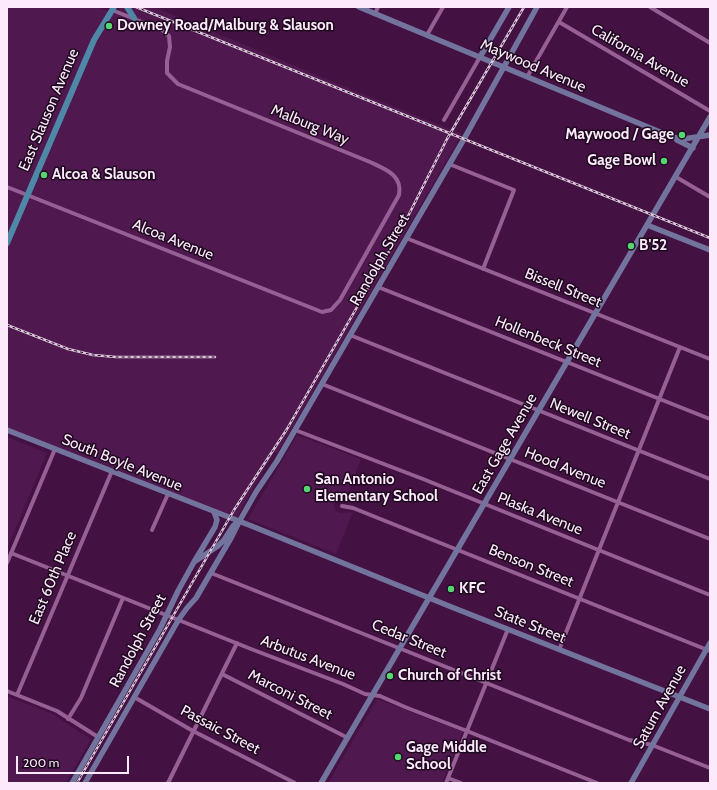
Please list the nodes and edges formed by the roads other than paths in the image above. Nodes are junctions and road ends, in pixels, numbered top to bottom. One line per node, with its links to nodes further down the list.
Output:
1 (127, 7): 11 (main road)
2 (359, 7): 10 (street, Maywood Avenue)
3 (378, 7): 10 (street)
4 (443, 7): 13 (street)
5 (509, 7): 15 (street)
6 (537, 7): 16 (street, Randolph Street)
7 (567, 7): 12 (street)
8 (650, 7): 14 (street)
9 (111, 9): 11 (street, Malburg Way); 28 (main road, East Slauson Avenue)
10 (375, 14): 13 (street, Maywood Avenue)
11 (134, 18): 36 (street, Malburg Way)
12 (558, 22): 17 (street); 18 (street, California Avenue)
13 (427, 35): 15 (street, Maywood Avenue)
14 (710, 43)
15 (480, 57): 16 (street, Maywood Avenue); 19 (street)
16 (503, 67): 17 (street, Maywood Avenue); 25 (street, Randolph Street)
17 (527, 77): 23 (street, Maywood Avenue)
18 (710, 111)
19 (444, 120)
20 (709, 121): 22 (street, East Gage Avenue)
21 (710, 134): 22 (street)
22 (699, 136): 23 (street, Maywood Avenue); 24 (street, East Gage Avenue)
23 (672, 137): 24 (street)
24 (693, 148): 26 (street, East Gage Avenue)
25 (449, 164): 31 (street, Randolph Street); 34 (street)
26 (676, 177): 29 (street); 30 (street, East Gage Avenue)
27 (7, 187): 28 (street, Alcoa Avenue)
28 (27, 195): 32 (main road, East Slauson Avenue); 36 (street, Alcoa Avenue)
29 (710, 197)
30 (647, 225): 33 (street); 37 (street, East Gage Avenue)
31 (406, 238): 34 (street, Bissell Street); 35 (street, Randolph Street)
32 (7, 243)
33 (710, 250)
34 (483, 269): 37 (street, Bissell Street)
35 (378, 287): 38 (street, Randolph Street); 41 (street, Hollenbeck Street)
36 (331, 310)
37 (595, 314): 39 (street, Bissell Street); 41 (street, East Gage Avenue)
38 (350, 335): 42 (street, Randolph Street); 44 (street, Newell Street)
39 (680, 347): 40 (street, Bissell Street); 43 (street)
40 (710, 359)
41 (567, 362): 43 (street, Hollenbeck Street); 44 (street, East Gage Avenue)
42 (322, 384): 47 (street, Randolph Street); 50 (street, Hood Avenue)
43 (659, 399): 45 (street, Hollenbeck Street); 49 (street)
44 (538, 411): 49 (street, Newell Street); 50 (street, East Gage Avenue)
45 (710, 419)
46 (7, 430): 48 (street, South Boyle Avenue)
47 (295, 430): 55 (street, Plaska Avenue); 59 (street, Randolph Street)
48 (56, 450): 51 (street, South Boyle Avenue); 64 (street)
49 (638, 451): 52 (street, Newell Street); 54 (street)
50 (510, 459): 54 (street, Hood Avenue); 55 (street, East Gage Avenue)
51 (112, 471): 53 (street, South Boyle Avenue); 68 (street, East 60th Place)
52 (710, 479)
53 (168, 494): 57 (street, South Boyle Avenue); 60 (street)
54 (618, 502): 61 (street, Hood Avenue); 63 (street)
55 (484, 504): 62 (street, East Gage Avenue); 63 (street, Plaska Avenue)
56 (342, 506): 62 (street, Benson Street)
57 (214, 512): 58 (street, South Boyle Avenue); 65 (street)
58 (229, 518): 59 (street, State Street)
59 (238, 522): 65 (street, Randolph Street); 67 (street, Randolph Street); 71 (street, State Street)
60 (152, 530)
61 (710, 539)
62 (458, 550): 71 (street, East Gage Avenue); 72 (street, Benson Street)
63 (599, 550): 69 (street, Plaska Avenue); 72 (street)
64 (11, 553): 66 (street); 68 (street, Arbutus Avenue)
65 (194, 562): 73 (street, Randolph Street)
66 (7, 563)
67 (211, 573): 74 (street, Randolph Street); 78 (street, Cedar Street)
68 (68, 576): 70 (street, Arbutus Avenue); 84 (street, East 60th Place)
69 (710, 595)
70 (123, 598): 73 (street, Arbutus Avenue); 89 (street)
71 (430, 598): 75 (street, State Street); 78 (street, East Gage Avenue)
72 (580, 598): 79 (street); 80 (street, Benson Street)
73 (168, 614): 74 (street, Arbutus Avenue); 92 (street, Randolph Street)
74 (179, 619): 76 (street, Arbutus Avenue); 86 (street, Randolph Street)
75 (508, 629): 79 (street, State Street); 82 (street)
76 (237, 643): 81 (street); 85 (street, Arbutus Avenue)
77 (710, 643): 80 (street, Saturn Avenue)
78 (400, 649): 82 (street, Cedar Street); 85 (street, East Gage Avenue)
79 (559, 650): 87 (street, State Street)
80 (708, 650): 87 (street, Saturn Avenue)
81 (222, 674): 90 (street); 93 (street, Marconi Street)
82 (486, 683): 91 (street); 94 (street, Cedar Street)
83 (7, 691): 84 (street)
84 (17, 695): 89 (street)
85 (372, 695): 91 (street, Arbutus Avenue); 93 (street, East Gage Avenue)
86 (134, 697): 90 (street, Passaic Street); 98 (street, Randolph Street)
87 (679, 698): 88 (street, State Street); 94 (street, Saturn Avenue)
88 (710, 709)
89 (68, 719): 92 (street)
90 (193, 731): 99 (street); 100 (street, Passaic Street)
91 (467, 731): 96 (street); 104 (street, Arbutus Avenue)
92 (98, 737): 97 (street, Randolph Street)
93 (348, 738): 101 (street, East Gage Avenue)
94 (652, 745): 95 (street, Cedar Street); 105 (street, Saturn Avenue)
95 (710, 768)
96 (448, 778): 102 (street); 103 (street)
97 (72, 783)
98 (85, 783)
99 (168, 783)
100 (295, 783)
101 (321, 783)
102 (446, 783)
103 (461, 783)
104 (596, 783)
105 (631, 783)

